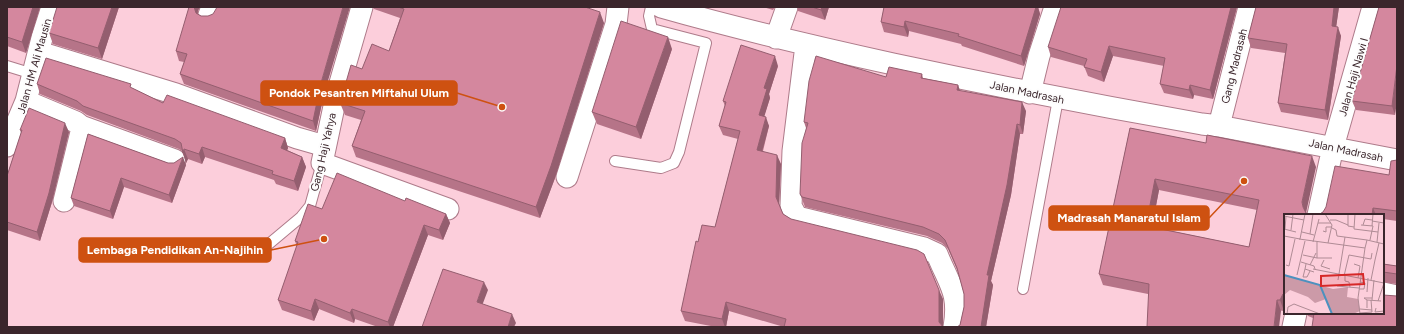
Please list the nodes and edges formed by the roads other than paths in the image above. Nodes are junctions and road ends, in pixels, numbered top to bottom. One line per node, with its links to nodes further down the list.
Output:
1 (52, 7): 12 (street, Jalan HM Ali Mausin)
2 (362, 7): 22 (street, Gang Haji Yahya)
3 (618, 7): 26 (street)
4 (651, 7): 25 (lane)
5 (661, 7): 10 (street, Jalan Madrasah)
6 (787, 7): 10 (street)
7 (1055, 7): 15 (street)
8 (1249, 7): 19 (street, Gang Madrasah)
9 (1373, 7): 21 (street, Jalan Haji Nawi I)
10 (776, 38): 11 (street, Jalan Madrasah)
11 (806, 45): 15 (street, Jalan Madrasah); 35 (street)
12 (39, 52): 14 (street, Jalan HM Ali Mausin); 22 (street)
13 (7, 66): 14 (lane)
14 (33, 74): 17 (street, Jalan HM Ali Mausin)
15 (1030, 93): 16 (street, Jalan Madrasah)
16 (1058, 99): 19 (street, Jalan Madrasah); 31 (lane)
17 (26, 101): 18 (street); 20 (street, Jalan HM Ali Mausin)
18 (81, 126): 23 (street); 27 (street)
19 (1219, 126): 21 (street, Jalan Madrasah)
20 (8, 142)
21 (1333, 147): 24 (street, Jalan Madrasah); 29 (street, Jalan Haji Nawi I)
22 (323, 154): 28 (street); 30 (lane, Gang Haji Yahya)
23 (175, 160)
24 (1397, 160)
25 (615, 161)
26 (567, 177)
27 (64, 201)
28 (448, 209)
29 (1318, 214)
30 (258, 253)
31 (1023, 289)
32 (1384, 293): 33 (street)
33 (1397, 296)
34 (1296, 314): 36 (street)
35 (954, 327)
36 (1293, 327)

